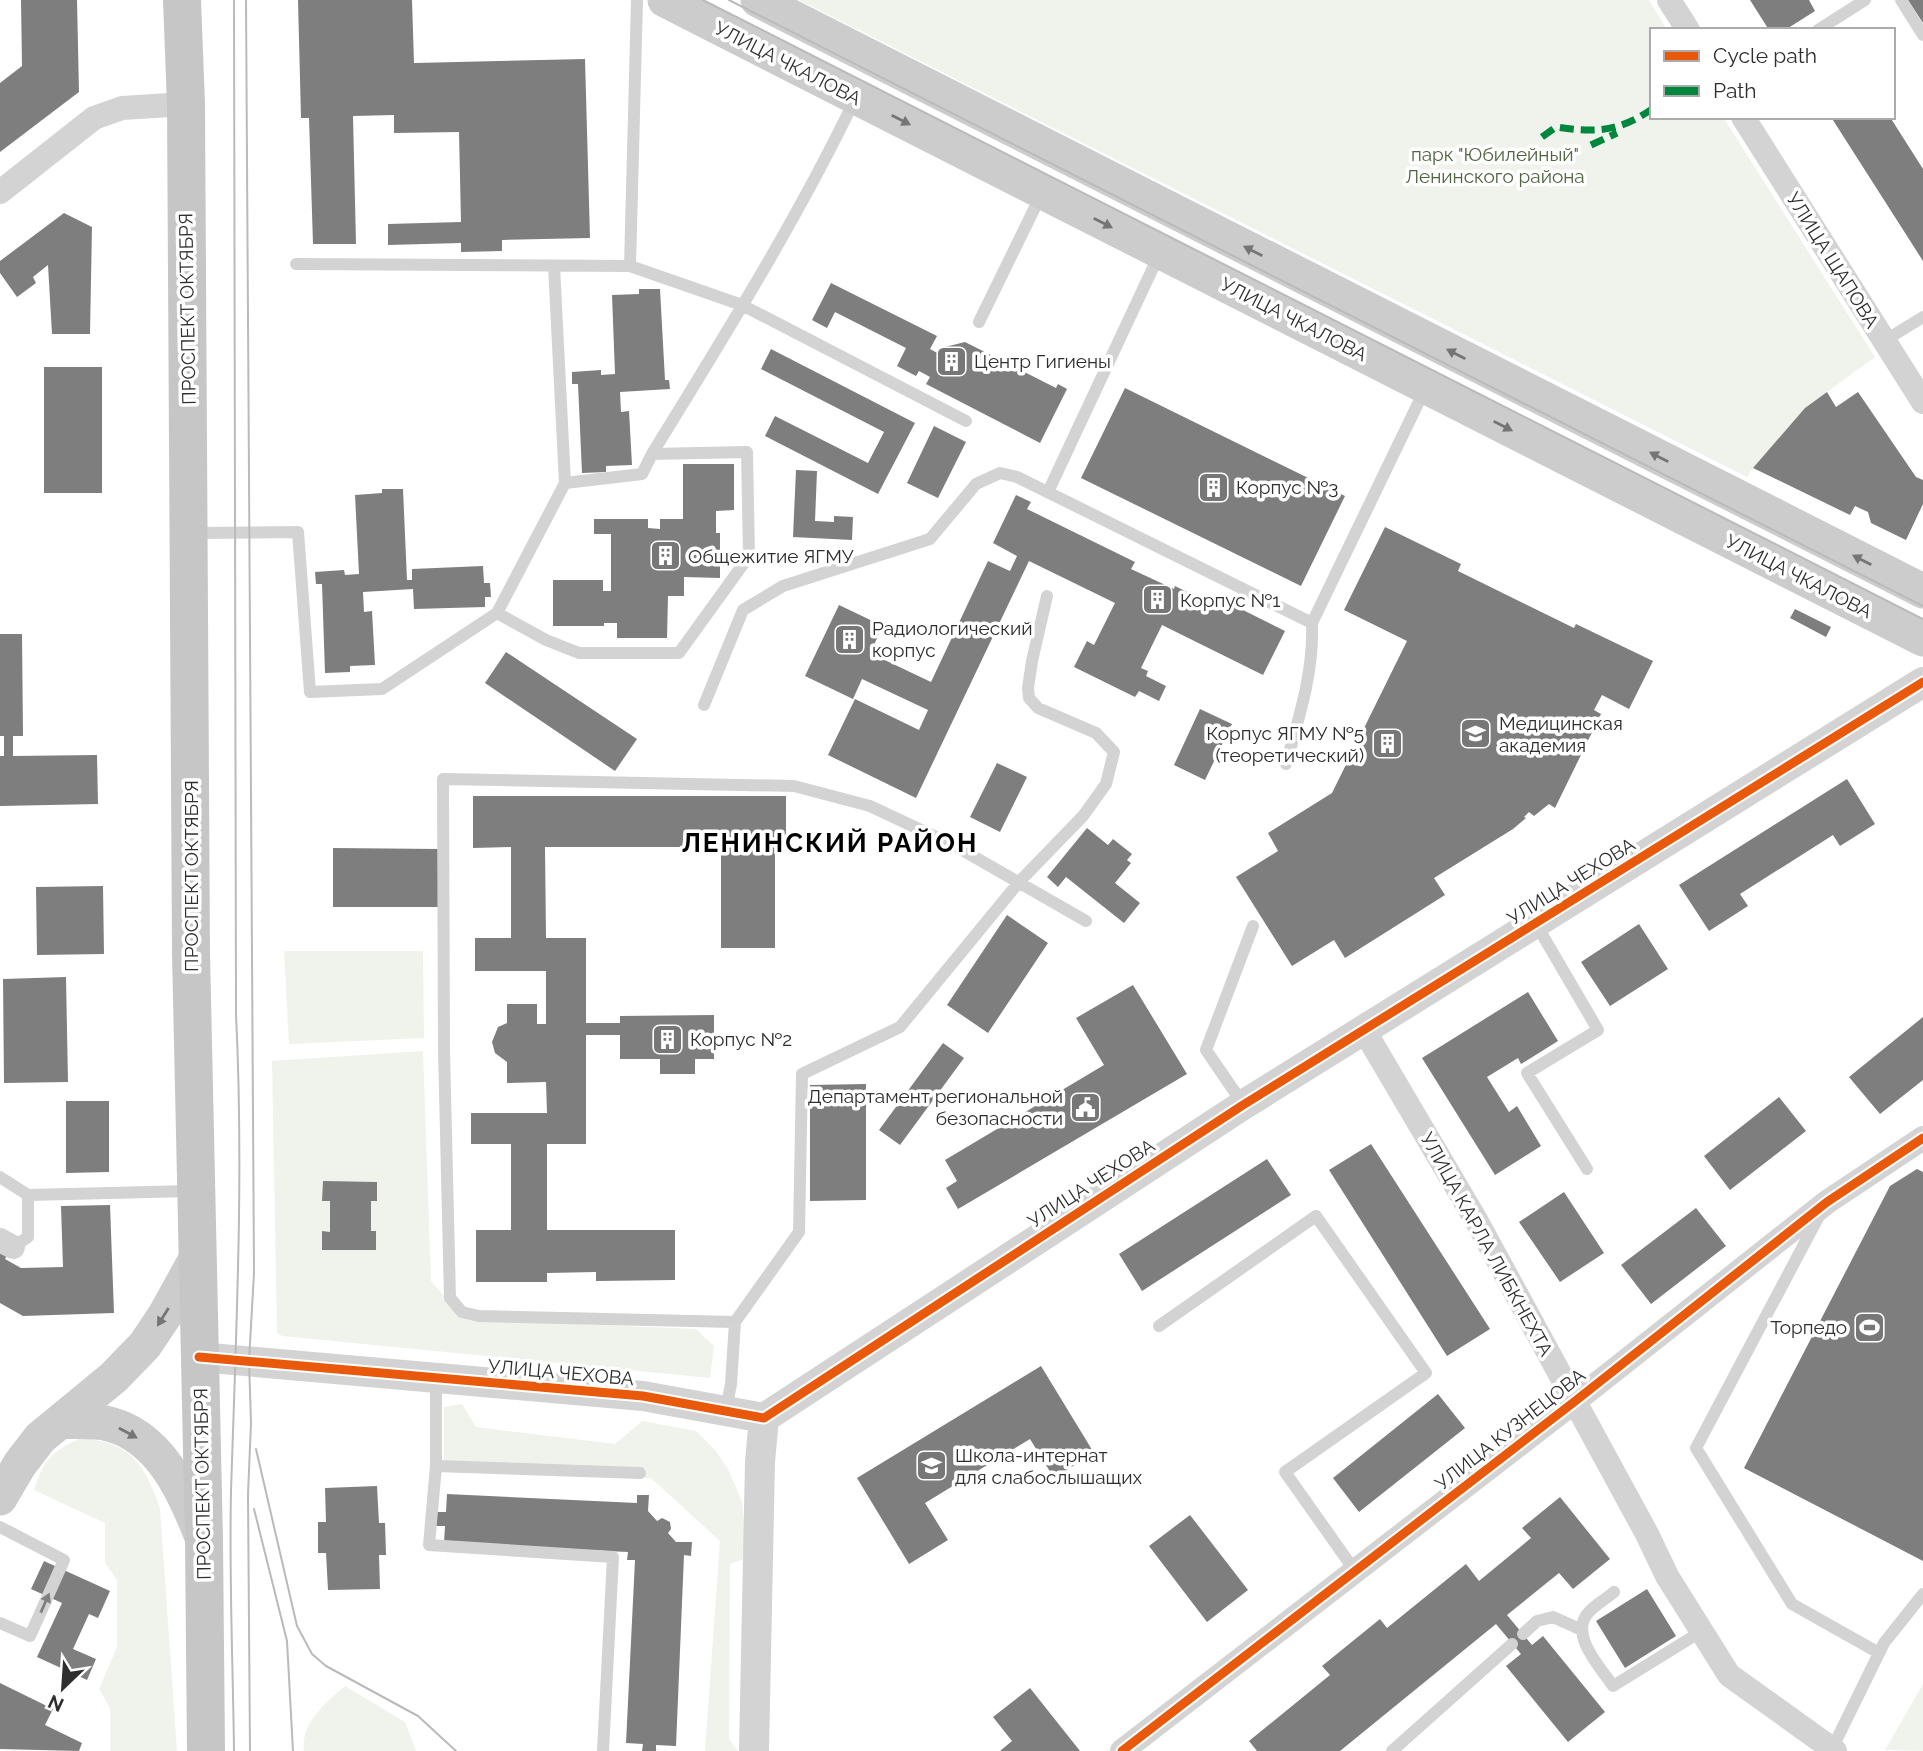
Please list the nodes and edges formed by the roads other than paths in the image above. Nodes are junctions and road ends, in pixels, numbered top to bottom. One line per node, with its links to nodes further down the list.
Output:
1 (182, 0): 12 (main road, ПРОСПЕКТ ОКТЯБРЯ)
2 (637, 0): 19 (lane)
3 (665, 0): 11 (main road, УЛИЦА ЧКАЛОВА)
4 (758, 0): 31 (main road, one-way to 4)
5 (1669, 0): 8 (street)
6 (1865, 0): 9 (lane)
7 (1901, 0): 10 (lane)
8 (1687, 28)
9 (1821, 28)
10 (1923, 35)
11 (856, 97): 15 (main road, УЛИЦА ЧКАЛОВА, one-way to 15); 20 (lane)
12 (186, 104): 14 (street); 30 (main road, ПРОСПЕКТ ОКТЯБРЯ)
13 (1744, 119): 23 (street, УЛИЦА ЩАПОВА)
14 (0, 192)
15 (1042, 192): 16 (main road, УЛИЦА ЧКАЛОВА, one-way to 16); 22 (lane)
16 (1160, 252): 24 (main road, УЛИЦА ЧКАЛОВА); 29 (lane)
17 (296, 264): 18 (lane)
18 (554, 265): 19 (lane); 28 (lane)
19 (630, 266): 20 (lane)
20 (742, 305): 26 (lane); 27 (lane)
21 (1923, 317): 23 (lane)
22 (979, 322)
23 (1884, 341): 25 (street, УЛИЦА ЩАПОВА)
24 (1426, 387): 34 (lane); 35 (main road, УЛИЦА ЧКАЛОВА, one-way to 35)
25 (1923, 402)
26 (967, 421)
27 (652, 454): 28 (lane); 33 (lane)
28 (565, 483): 33 (lane)
29 (1048, 492): 34 (lane); 37 (lane)
30 (189, 533): 33 (lane); 48 (main road, ПРОСПЕКТ ОКТЯБРЯ)
31 (1923, 591)
32 (1048, 596): 39 (lane)
33 (497, 613)
34 (1312, 623): 38 (lane)
35 (1923, 639)
36 (1923, 682): 41 (street, УЛИЦА ЧЕХОВА)
37 (704, 705)
38 (1286, 764)
39 (1019, 882): 40 (lane); 53 (lane); 53 (lane)
40 (1086, 921)
41 (1536, 924): 43 (street, УЛИЦА ЧЕХОВА); 46 (lane)
42 (1253, 926): 44 (lane)
43 (1364, 1030): 44 (street, УЛИЦА ЧЕХОВА); 57 (street, УЛИЦА КАРЛА ЛИБКНЕХТА)
44 (1243, 1105): 59 (street, УЛИЦА ЧЕХОВА)
45 (1923, 1138): 50 (street, УЛИЦА КУЗНЕЦОВА)
46 (1587, 1169)
47 (0, 1177): 49 (lane)
48 (195, 1191): 49 (lane); 52 (main road, ПРОСПЕКТ ОКТЯБРЯ)
49 (28, 1195): 51 (lane)
50 (1827, 1202): 57 (street, УЛИЦА КУЗНЕЦОВА); 74 (lane)
51 (6, 1244)
52 (197, 1257): 55 (main road, ПРОСПЕКТ ОКТЯБРЯ); 60 (main road, one-way to 60)
53 (735, 1322): 58 (lane)
54 (1159, 1326): 66 (lane)
55 (199, 1357): 56 (street, УЛИЦА ЧЕХОВА); 65 (main road, ПРОСПЕКТ ОКТЯБРЯ)
56 (436, 1379): 58 (street, УЛИЦА ЧЕХОВА); 61 (lane)
57 (1574, 1402): 66 (street, УЛИЦА КУЗНЕЦОВА); 71 (street, УЛИЦА КАРЛА ЛИБКНЕХТА)
58 (726, 1410): 59 (street, УЛИЦА ЧЕХОВА)
59 (764, 1418): 78 (street)
60 (62, 1421): 63 (main road); 65 (main road, one-way to 65)
61 (436, 1465): 62 (lane); 77 (lane)
62 (640, 1473)
63 (0, 1497)
64 (0, 1527): 69 (lane, one-way to 64)
65 (204, 1540): 76 (main road, ПРОСПЕКТ ОКТЯБРЯ)
66 (1355, 1571): 79 (street, УЛИЦА КУЗНЕЦОВА)
67 (1614, 1592): 70 (lane)
68 (1923, 1594): 74 (lane)
69 (0, 1623)
70 (1582, 1630): 71 (lane); 72 (lane)
71 (1702, 1631): 75 (street, УЛИЦА КАРЛА ЛИБКНЕХТА)
72 (1523, 1634)
73 (1512, 1644): 80 (lane)
74 (1879, 1653): 75 (lane)
75 (1834, 1750)
76 (206, 1751)
77 (603, 1751)
78 (754, 1751)
79 (1122, 1751)
80 (1392, 1751)

